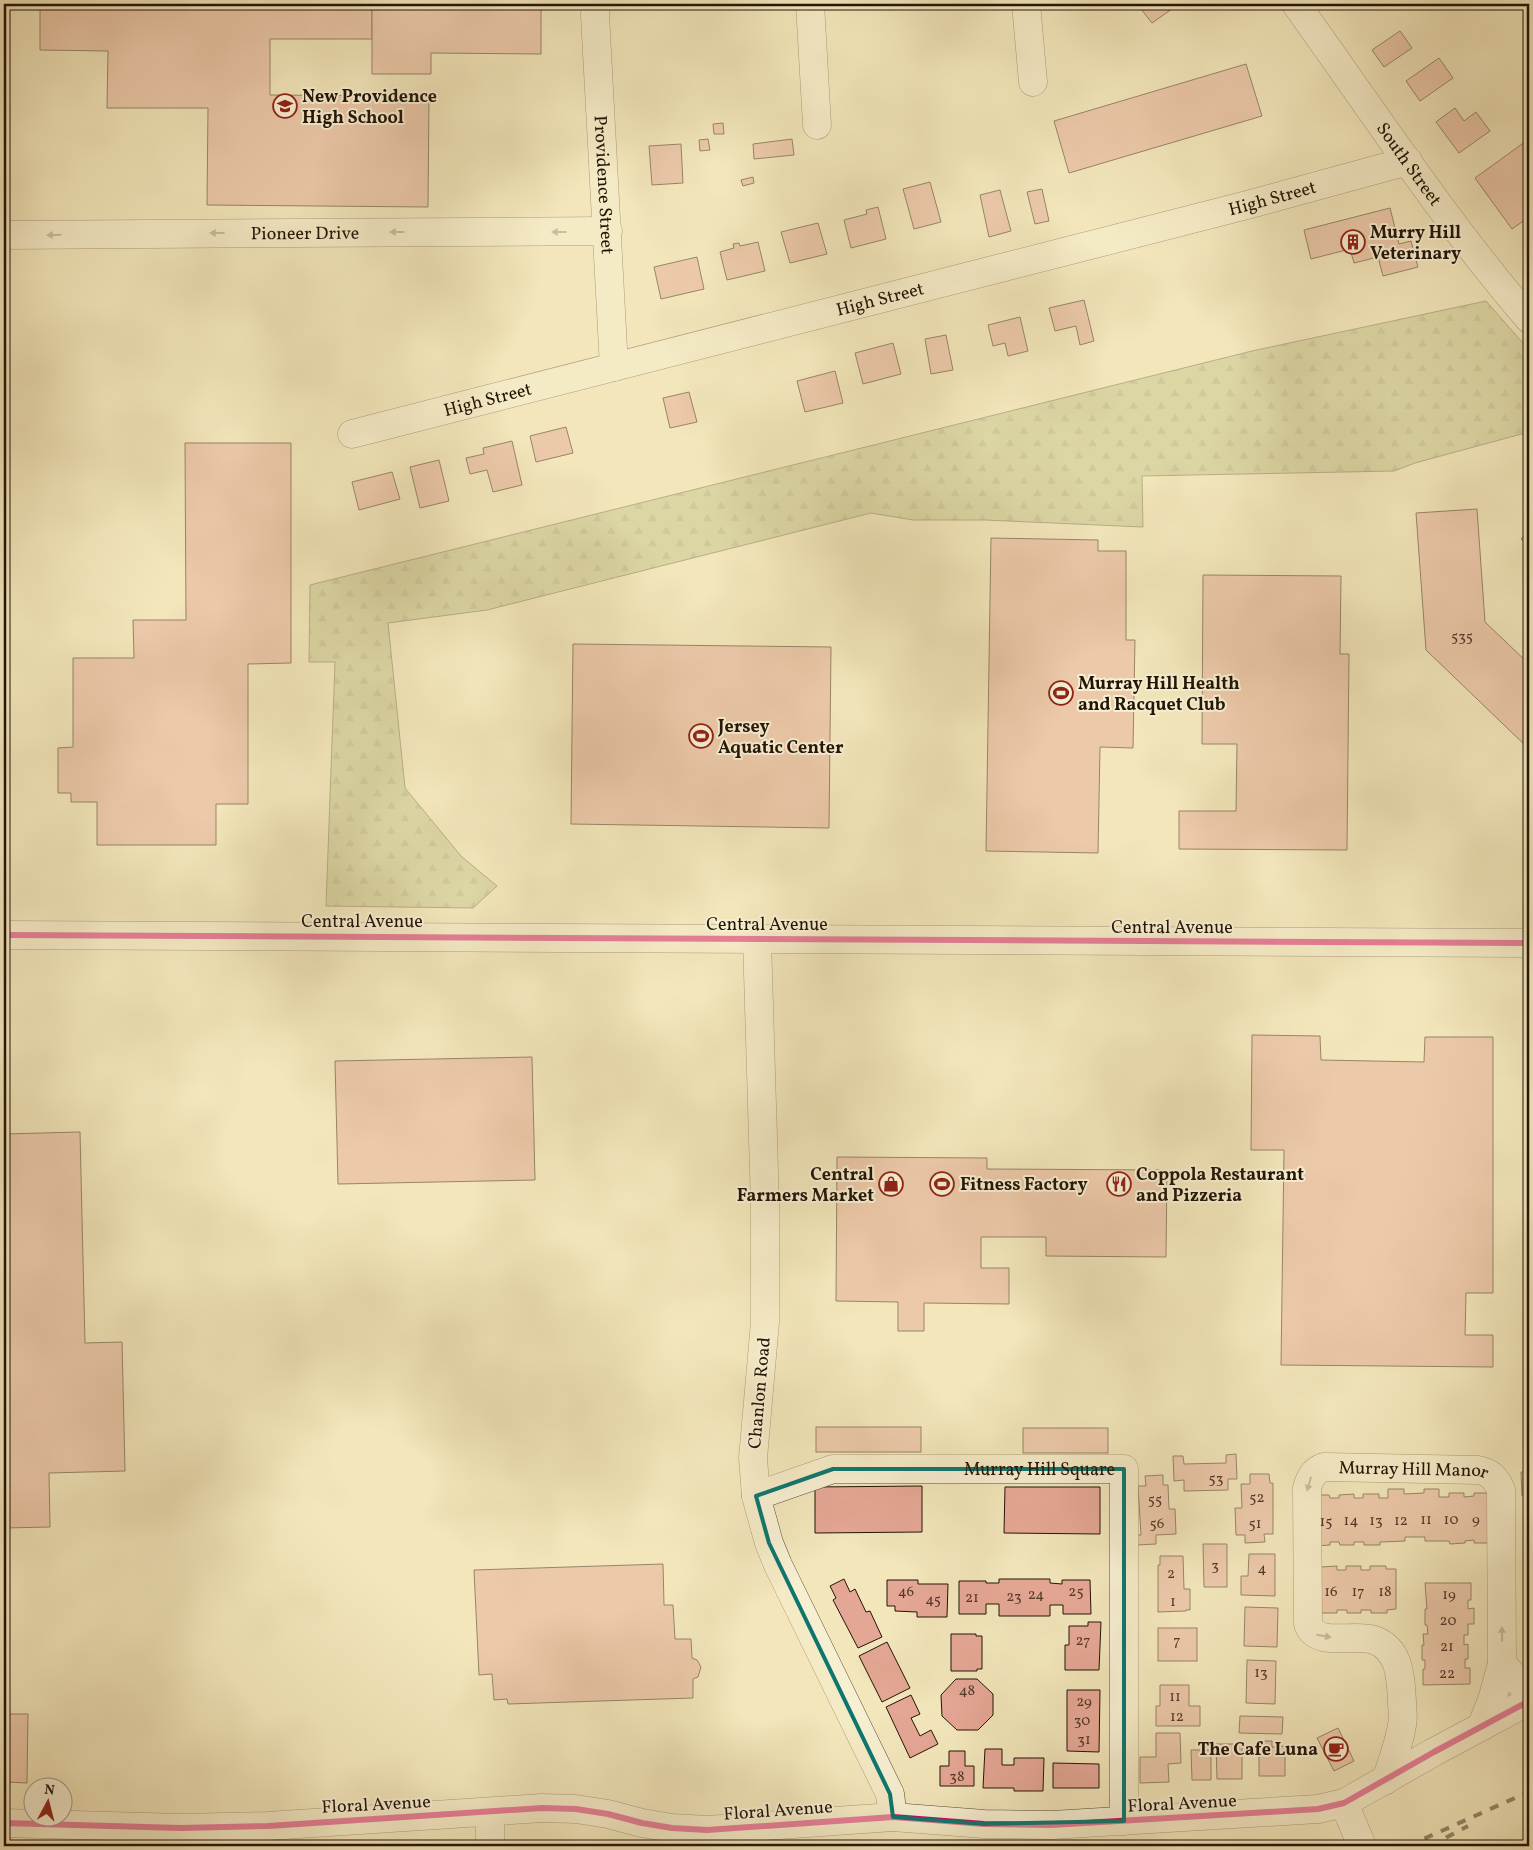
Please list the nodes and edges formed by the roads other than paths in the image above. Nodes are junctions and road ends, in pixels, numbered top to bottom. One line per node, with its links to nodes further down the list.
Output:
1 (596, 4): 8 (street, Providence Street)
2 (810, 4): 6 (street)
3 (1026, 4): 5 (street)
4 (1296, 4): 7 (street, South Street)
5 (1033, 82)
6 (817, 125)
7 (1408, 161): 10 (street, South Street); 11 (street, High Street)
8 (608, 232): 9 (street, Pioneer Drive, one-way to 9); 11 (street, Providence Street)
9 (4, 235)
10 (1529, 319)
11 (614, 367): 12 (street, High Street)
12 (352, 434)
13 (4, 935): 14 (street, Central Avenue)
14 (757, 938): 15 (street, Central Avenue); 16 (street, Chanlon Road)
15 (1529, 943)
16 (756, 1496): 26 (street, Chanlon Road); 27 (street, Murray Hill Square)
17 (1502, 1664): 18 (street); 20 (street, Murray Hill Manor, one-way to 20); 21 (street, Murray Hill Manor)
18 (1529, 1688)
19 (1529, 1701): 21 (street, Floral Avenue)
20 (1403, 1723): 22 (street); 23 (street, Murray Hill Manor)
21 (1481, 1727): 22 (street, Floral Avenue)
22 (1434, 1752): 23 (street, Floral Avenue)
23 (1386, 1780): 24 (street, Floral Avenue)
24 (1344, 1803): 27 (street, Floral Avenue); 30 (street)
25 (490, 1812): 26 (street, Floral Avenue); 28 (street, Floral Avenue); 29 (street)
26 (893, 1817): 27 (street, Floral Avenue)
27 (1124, 1821)
28 (4, 1823)
29 (490, 1846)
30 (1362, 1846)

